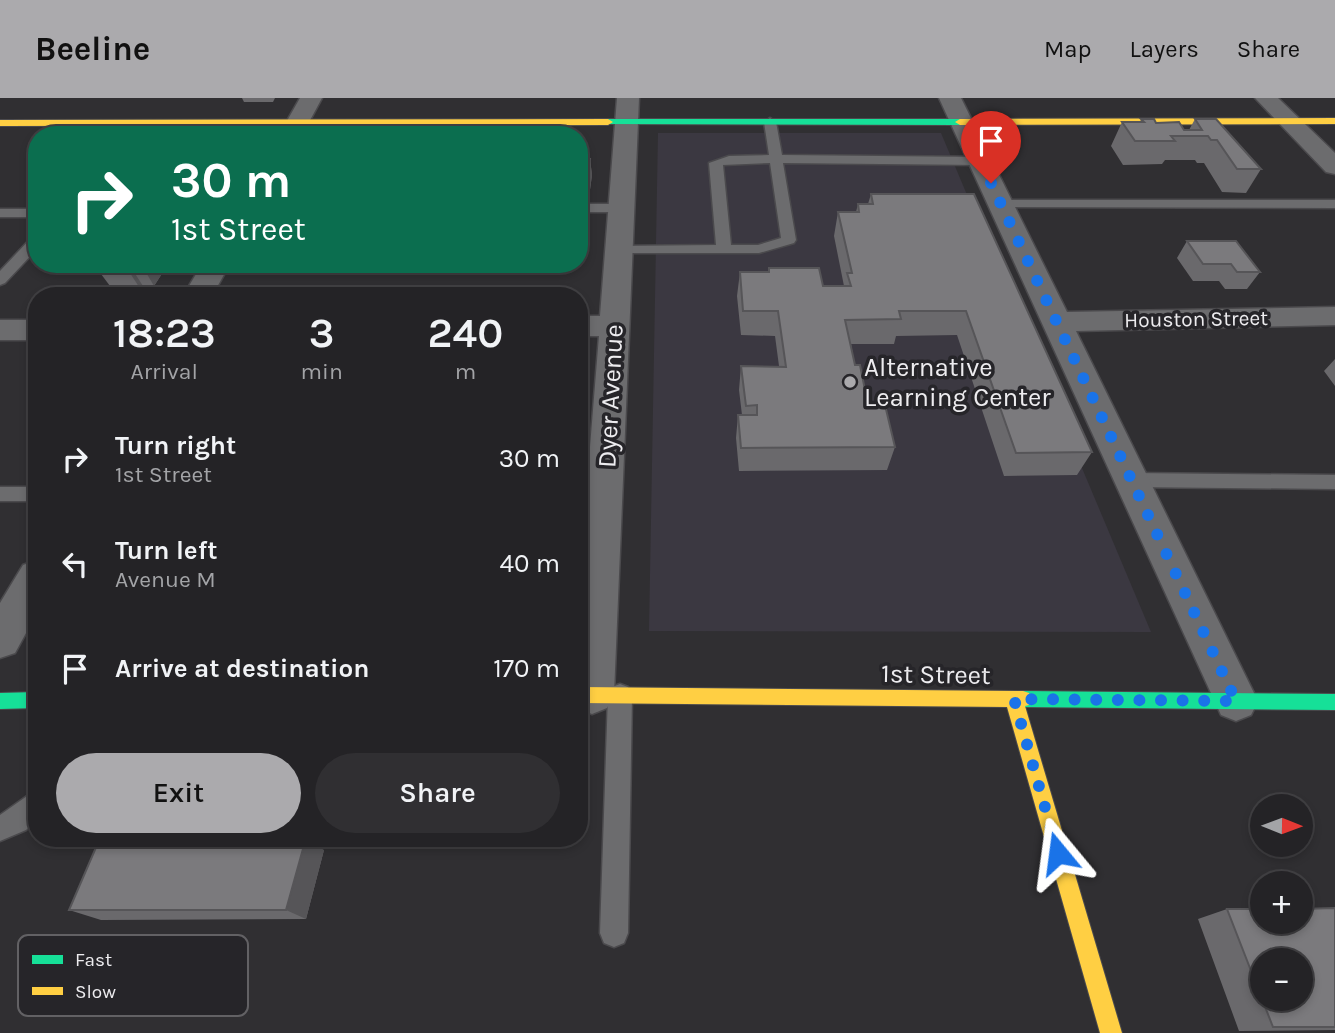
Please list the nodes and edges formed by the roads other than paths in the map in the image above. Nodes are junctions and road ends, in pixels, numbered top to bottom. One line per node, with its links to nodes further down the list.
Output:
1 (311, 98): 10 (street)
2 (1266, 98): 5 (street)
3 (628, 110): 7 (street); 11 (street); 18 (street, Dyer Avenue)
4 (956, 110): 5 (street); 7 (street); 13 (street)
5 (1289, 121): 6 (street); 14 (street)
6 (1335, 121)
7 (770, 122): 12 (lane)
8 (0, 123): 9 (street)
9 (146, 126)
10 (295, 126)
11 (346, 126)
12 (776, 159): 13 (lane); 21 (lane); 21 (lane)
13 (981, 162): 15 (street)
14 (1335, 167)
15 (1001, 204): 16 (lane); 26 (street)
16 (1335, 205)
17 (588, 208): 18 (lane)
18 (622, 208): 23 (street, Dyer Avenue)
19 (0, 213): 20 (lane)
20 (28, 213)
21 (724, 249): 23 (lane)
22 (28, 250): 24 (lane)
23 (619, 250): 28 (street, Dyer Avenue)
24 (0, 281)
25 (1335, 316): 26 (street, Houston Street)
26 (1056, 321): 31 (street)
27 (588, 326): 28 (street)
28 (614, 326): 33 (street, Dyer Avenue)
29 (0, 330): 30 (street)
30 (28, 330)
31 (1132, 481): 32 (lane); 42 (street)
32 (1335, 482)
33 (592, 488): 38 (street, Dyer Avenue)
34 (0, 494): 35 (lane)
35 (28, 494)
36 (28, 592): 37 (street)
37 (0, 640)
38 (597, 695): 39 (street, 1st Street); 46 (lane)
39 (1014, 699): 42 (street, 1st Street); 47 (street)
40 (28, 700): 41 (street)
41 (0, 701)
42 (1236, 701): 43 (street, 1st Street)
43 (1335, 702)
44 (28, 811): 45 (lane)
45 (0, 828)
46 (614, 933)
47 (1111, 1033)

